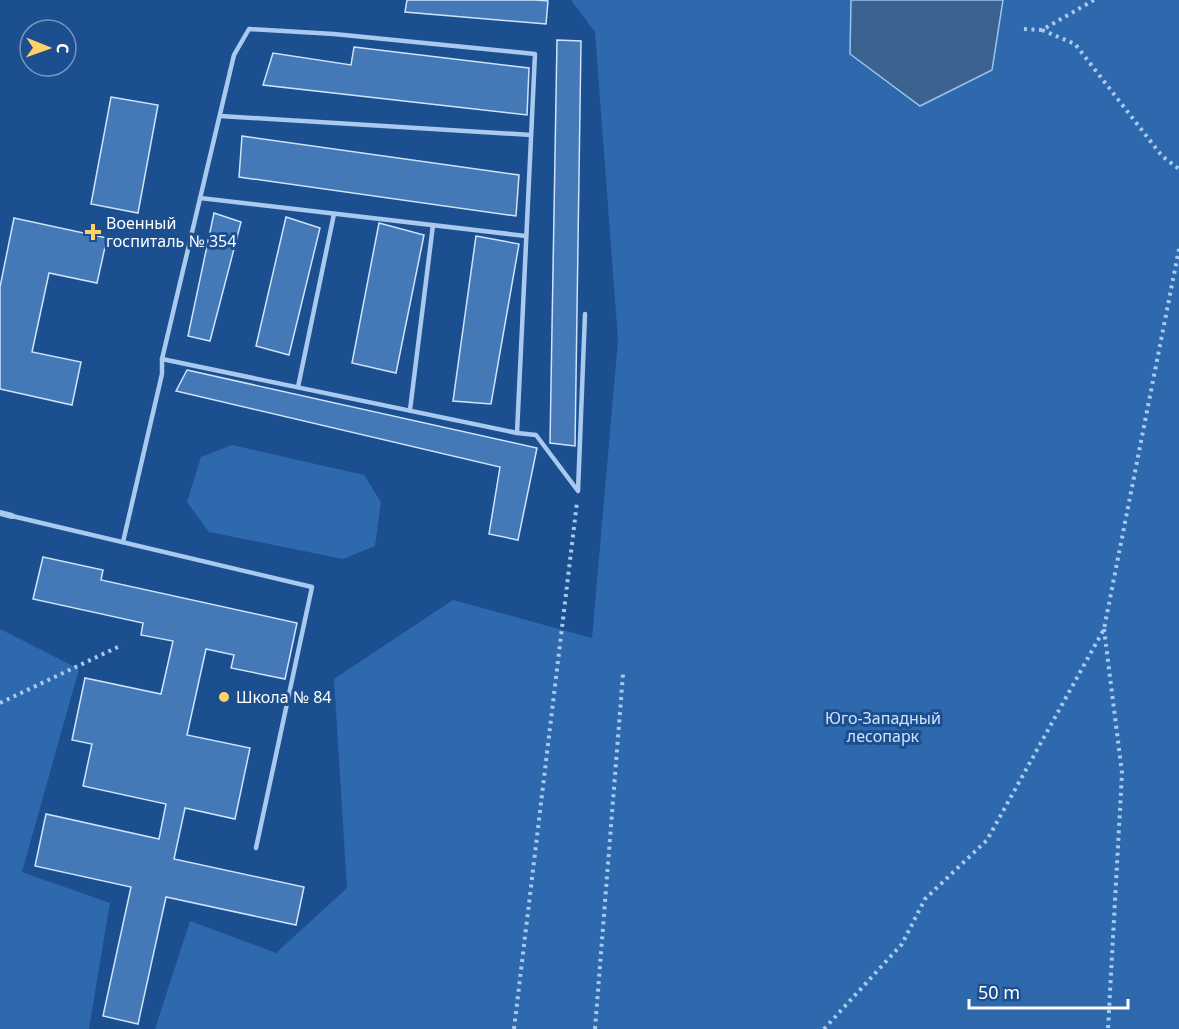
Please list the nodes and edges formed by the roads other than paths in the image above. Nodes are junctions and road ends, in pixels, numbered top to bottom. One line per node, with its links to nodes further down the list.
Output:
1 (220, 116): 2 (lane); 2 (lane); 3 (lane)
2 (531, 135): 6 (lane)
3 (200, 198): 4 (lane); 8 (lane)
4 (334, 213): 5 (lane); 9 (lane)
5 (433, 225): 6 (lane); 10 (lane)
6 (526, 236): 11 (lane)
7 (585, 314): 11 (lane)
8 (162, 359): 9 (lane); 14 (lane)
9 (298, 387): 10 (lane)
10 (410, 410): 11 (lane)
11 (517, 433)
12 (0, 513): 13 (street)
13 (12, 516): 14 (lane)
14 (123, 542): 15 (lane)
15 (256, 848)

